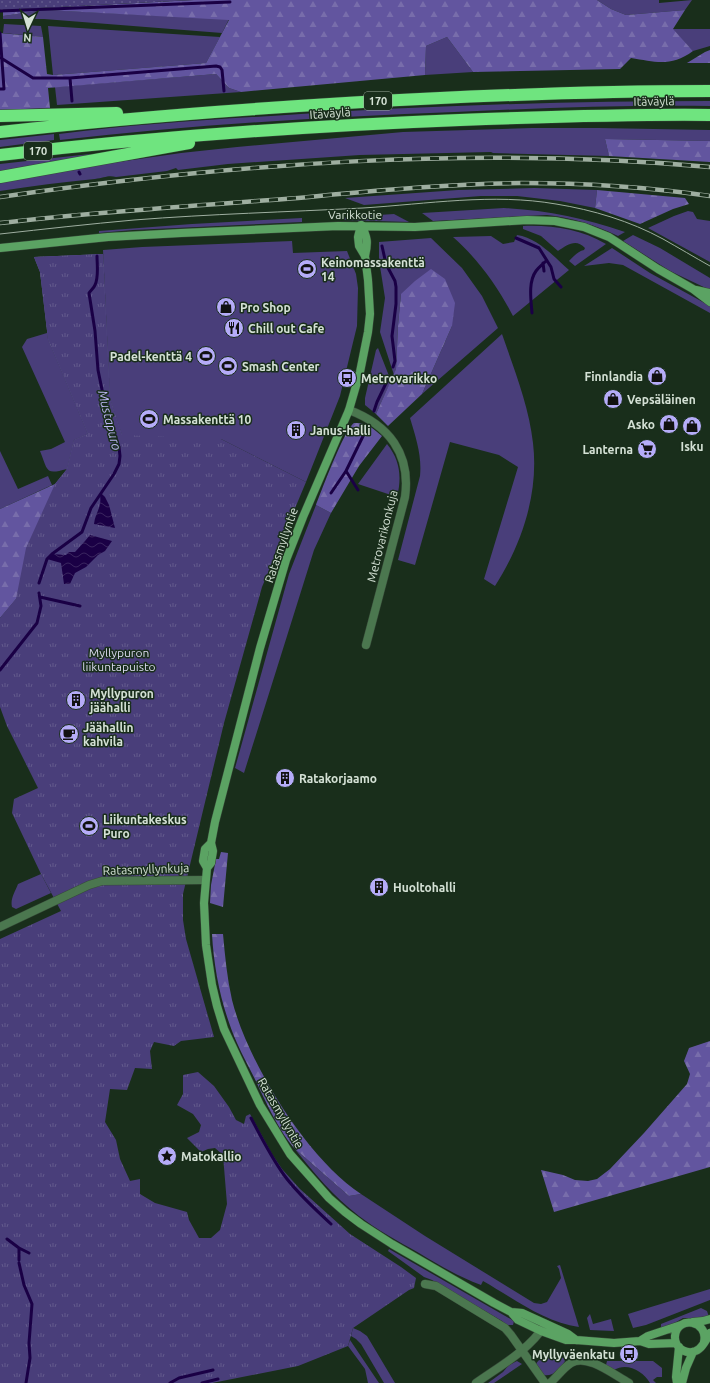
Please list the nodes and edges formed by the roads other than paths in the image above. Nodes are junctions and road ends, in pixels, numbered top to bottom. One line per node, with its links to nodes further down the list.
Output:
1 (710, 92): 2 (highway, Itäväylä / 170)
2 (208, 112): 4 (highway); 5 (highway, Itäväylä / 170)
3 (710, 115): 6 (highway, Itäväylä / 170)
4 (0, 116)
5 (0, 132)
6 (250, 132): 7 (highway, Itäväylä / 170); 8 (highway)
7 (0, 156)
8 (0, 177)
9 (361, 225): 10 (street, Varikkotie); 11 (street, Varikkotie); 14 (street, Ratasmyllyntie)
10 (0, 248)
11 (693, 289): 12 (street, Varikkotie); 13 (street, Varikkotie)
12 (710, 293)
13 (710, 302)
14 (349, 410): 15 (street, Metrovarikonkuja); 16 (street, Ratasmyllyntie)
15 (366, 645)
16 (205, 880): 17 (street, Ratasmyllynkuja); 22 (street, Ratasmyllyntie)
17 (0, 927)
18 (425, 1284): 27 (street)
19 (710, 1318): 20 (street)
20 (692, 1323): 21 (street); 25 (street)
21 (681, 1325): 24 (street, Ratasmyllyntie); 26 (street)
22 (543, 1328): 24 (street, Ratasmyllyntie); 27 (street)
23 (710, 1333): 25 (street)
24 (640, 1341): 26 (street, Ratasmyllyntie)
25 (704, 1342): 28 (street)
26 (678, 1345): 28 (street); 33 (street)
27 (522, 1351): 29 (street); 30 (street)
28 (693, 1352): 34 (street)
29 (476, 1383)
30 (545, 1383)
31 (550, 1383): 32 (street)
32 (629, 1383)
33 (677, 1383)
34 (682, 1383)

